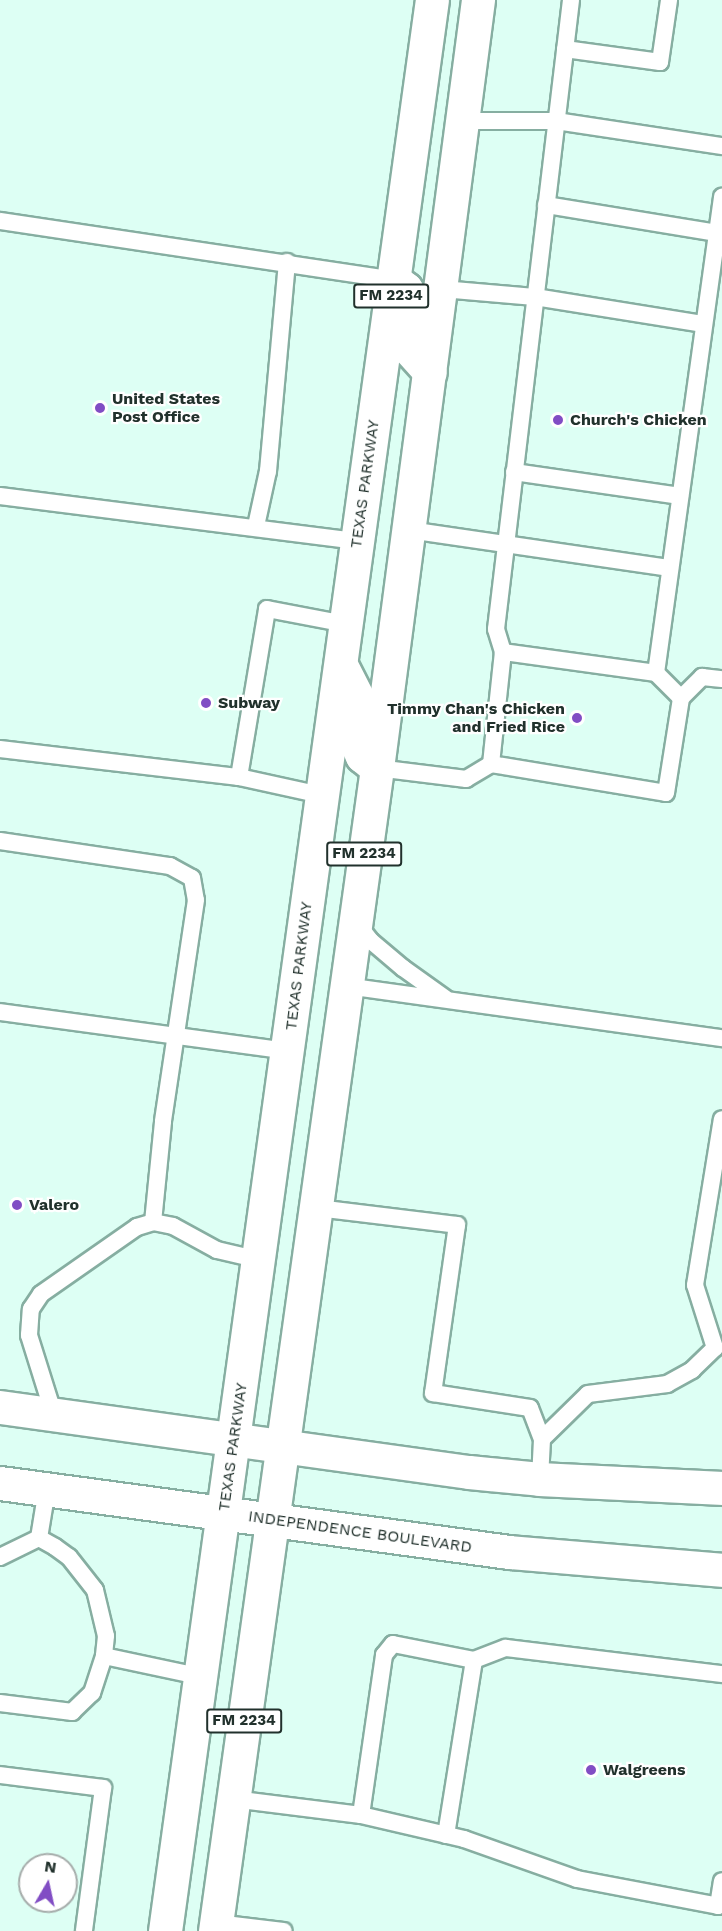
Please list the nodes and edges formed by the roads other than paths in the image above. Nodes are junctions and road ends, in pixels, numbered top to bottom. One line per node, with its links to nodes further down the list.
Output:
1 (432, 0): 14 (main road, TEXAS PARKWAY / FM 2234)
2 (478, 0): 6 (main road, FM 2234)
3 (571, 0): 5 (lane)
4 (669, 0): 5 (lane)
5 (565, 49): 7 (lane)
6 (463, 121): 7 (lane); 15 (main road, FM 2234)
7 (556, 121): 8 (lane); 10 (lane)
8 (722, 146)
9 (722, 197): 12 (lane)
10 (546, 205): 12 (lane); 16 (lane)
11 (0, 221): 13 (lane)
12 (717, 233): 17 (lane)
13 (287, 262): 14 (lane); 22 (lane)
14 (394, 280): 18 (main road); 24 (main road, TEXAS PARKWAY / FM 2234)
15 (442, 289): 16 (lane); 18 (main road, FM 2234)
16 (535, 297): 17 (lane); 19 (lane)
17 (704, 324): 21 (lane)
18 (430, 372): 23 (main road, FM 2234)
19 (514, 472): 21 (lane); 25 (lane)
20 (0, 496): 22 (lane)
21 (680, 496): 26 (lane)
22 (256, 526): 24 (lane)
23 (409, 530): 25 (lane); 35 (main road, FM 2234)
24 (357, 541): 27 (main road, TEXAS PARKWAY / FM 2234)
25 (505, 544): 26 (lane); 28 (lane)
26 (670, 568): 30 (lane)
27 (346, 624): 29 (main road, TEXAS PARKWAY / FM 2234); 36 (lane)
28 (503, 652): 30 (lane); 34 (lane)
29 (340, 663): 35 (main road); 37 (main road, TEXAS PARKWAY / FM 2234)
30 (656, 673): 32 (lane)
31 (722, 679): 32 (lane)
32 (681, 698): 34 (lane)
33 (0, 749): 36 (lane)
34 (491, 764): 35 (lane)
35 (377, 768): 39 (main road, FM 2234)
36 (239, 777): 37 (lane)
37 (321, 795): 45 (main road, TEXAS PARKWAY / FM 2234)
38 (0, 841): 43 (lane)
39 (355, 921): 40 (main road, FM 2234); 41 (lane)
40 (346, 986): 41 (lane); 47 (main road, FM 2234)
41 (449, 1000): 44 (lane)
42 (0, 1012): 43 (lane)
43 (176, 1036): 45 (lane); 48 (lane)
44 (722, 1038)
45 (288, 1051): 49 (main road, TEXAS PARKWAY / FM 2234)
46 (722, 1119): 50 (lane)
47 (316, 1208): 54 (lane); 55 (main road, FM 2234)
48 (153, 1222): 49 (lane); 52 (lane)
49 (260, 1260): 53 (main road, TEXAS PARKWAY / FM 2234)
50 (718, 1349): 54 (lane)
51 (0, 1407): 52 (main road)
52 (54, 1415): 53 (main road)
53 (235, 1438): 55 (main road); 60 (main road, TEXAS PARKWAY / FM 2234)
54 (542, 1439): 56 (lane)
55 (282, 1444): 56 (main road); 61 (main road, FM 2234)
56 (540, 1479): 58 (main road)
57 (0, 1484): 59 (main road, INDEPENDENCE BOULEVARD)
58 (722, 1488)
59 (47, 1490): 60 (main road, INDEPENDENCE BOULEVARD); 62 (lane)
60 (224, 1514): 61 (main road, INDEPENDENCE BOULEVARD); 68 (main road, TEXAS PARKWAY / FM 2234)
61 (273, 1520): 64 (main road, INDEPENDENCE BOULEVARD); 71 (main road, FM 2234)
62 (39, 1538): 63 (lane); 65 (lane)
63 (0, 1557)
64 (722, 1570)
65 (104, 1656): 68 (lane); 69 (lane)
66 (474, 1660): 67 (lane); 72 (lane); 73 (lane)
67 (722, 1674)
68 (202, 1677): 77 (main road, TEXAS PARKWAY / FM 2234)
69 (0, 1702)
70 (0, 1775): 76 (lane)
71 (233, 1798): 72 (lane); 75 (main road, FM 2234)
72 (361, 1815): 73 (lane)
73 (446, 1835): 74 (lane)
74 (722, 1881)
75 (216, 1927): 78 (lane)
76 (84, 1931)
77 (165, 1931)
78 (284, 1931)

